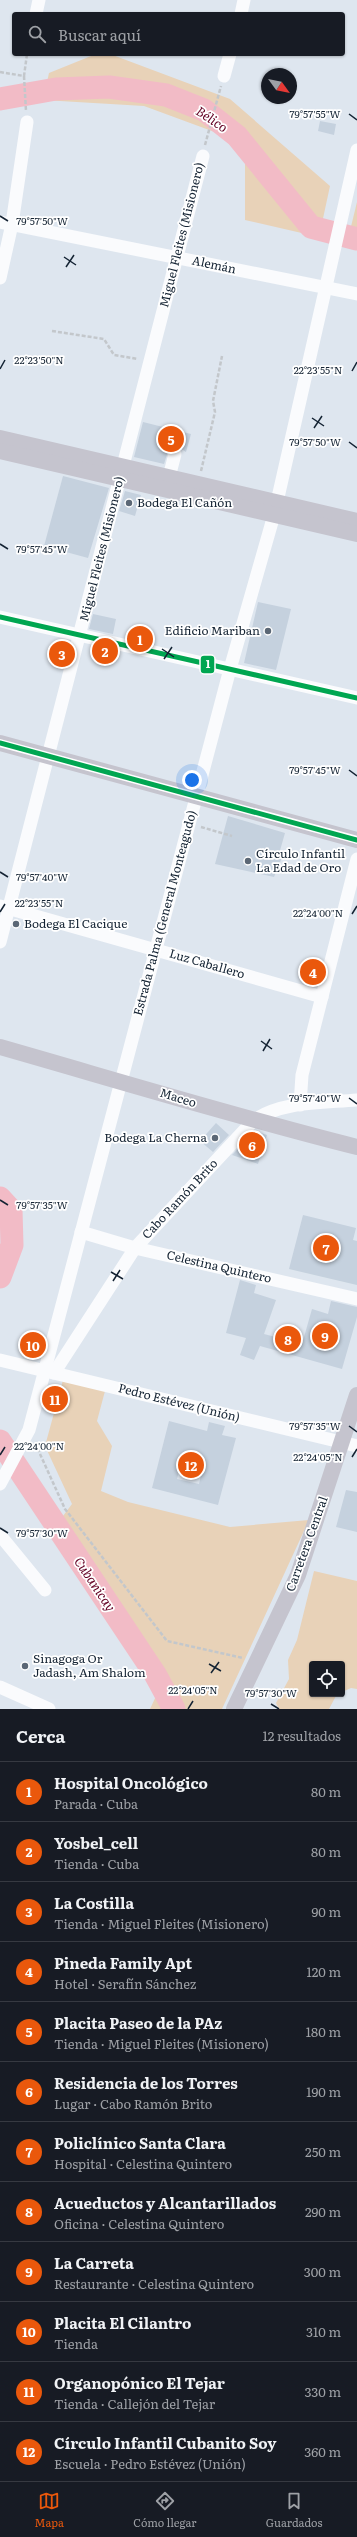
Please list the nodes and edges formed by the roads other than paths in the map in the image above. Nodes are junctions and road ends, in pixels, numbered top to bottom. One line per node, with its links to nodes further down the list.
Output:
1 (39, 0): 3 (street)
2 (244, 0): 4 (street)
3 (36, 12)
4 (241, 12)
5 (229, 56): 6 (street)
6 (224, 76)
7 (27, 122): 10 (street)
8 (357, 150): 13 (street, Estrada Palma (General Monteagudo))
9 (203, 156): 11 (street, Miguel Fleites (Misionero))
10 (6, 223): 11 (street, Alemán); 12 (street)
11 (177, 257): 13 (street, Alemán); 18 (street, Miguel Fleites (Misionero))
12 (0, 278)
13 (326, 288): 14 (street, Alemán); 20 (street, Estrada Palma (General Monteagudo))
14 (357, 294)
15 (0, 438): 18 (main road)
16 (0, 451): 18 (main road)
17 (175, 454): 19 (street)
18 (122, 473): 19 (main road); 20 (main road); 24 (street, Miguel Fleites (Misionero))
19 (169, 477): 20 (main road)
20 (275, 508): 21 (main road); 22 (main road); 25 (street, Estrada Palma (General Monteagudo))
21 (357, 520)
22 (357, 534)
23 (0, 617): 24 (street)
24 (80, 635): 25 (street); 28 (street, Miguel Fleites (Misionero))
25 (230, 669): 26 (street); 29 (street, Estrada Palma (General Monteagudo))
26 (357, 698)
27 (0, 743): 28 (main road)
28 (49, 756): 29 (main road); 32 (street, Miguel Fleites (Misionero))
29 (196, 796): 30 (main road); 34 (street, Estrada Palma (General Monteagudo))
30 (357, 840)
31 (357, 859): 35 (street)
32 (4, 907): 33 (street, Miguel Fleites (Misionero)); 34 (street, Luz Caballero)
33 (0, 942)
34 (155, 949): 35 (street, Luz Caballero); 37 (street, Estrada Palma (General Monteagudo))
35 (322, 997): 39 (street)
36 (0, 1047): 37 (main road, Maceo)
37 (121, 1082): 40 (main road, Maceo); 42 (street, Estrada Palma (General Monteagudo))
38 (357, 1100): 39 (street, Cabo Ramón Brito)
39 (300, 1105): 40 (street, Cabo Ramón Brito)
40 (253, 1121): 41 (main road, Maceo); 43 (street, Cabo Ramón Brito)
41 (357, 1147)
42 (81, 1232): 43 (street, Celestina Quintero); 46 (street, Estrada Palma (General Monteagudo))
43 (135, 1248): 44 (street, Celestina Quintero); 46 (street, Cabo Ramón Brito)
44 (357, 1299)
45 (0, 1360): 46 (street, Pedro Estévez (Unión))
46 (49, 1372): 48 (street, Pedro Estévez (Unión)); 49 (street, Estrada Palma (General Monteagudo))
47 (357, 1395): 48 (main road, Carretera Central)
48 (350, 1445): 54 (main road, Carretera Central)
49 (1, 1482)
50 (0, 1535): 51 (street)
51 (45, 1590)
52 (0, 1687): 53 (street)
53 (49, 1709)
54 (234, 1709)

